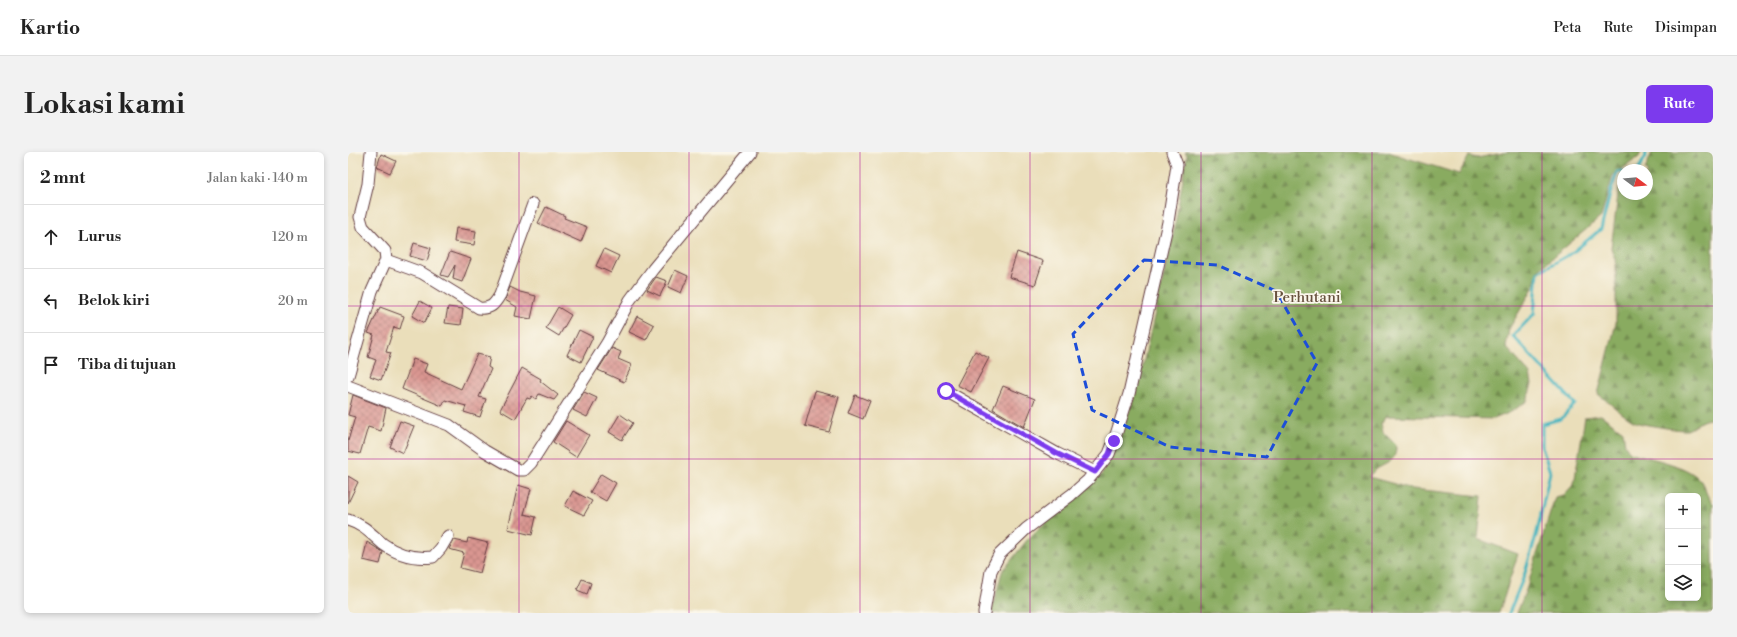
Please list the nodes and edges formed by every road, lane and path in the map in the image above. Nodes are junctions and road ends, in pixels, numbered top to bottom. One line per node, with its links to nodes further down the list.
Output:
1 (371, 152): 5 (street)
2 (750, 152): 7 (street)
3 (1172, 152): 9 (street)
4 (533, 204): 5 (street)
5 (386, 260): 6 (street)
6 (348, 376)
7 (348, 386)
8 (946, 391): 9 (street)
9 (1095, 472): 12 (street)
10 (348, 520): 11 (street)
11 (448, 536)
12 (984, 613)

